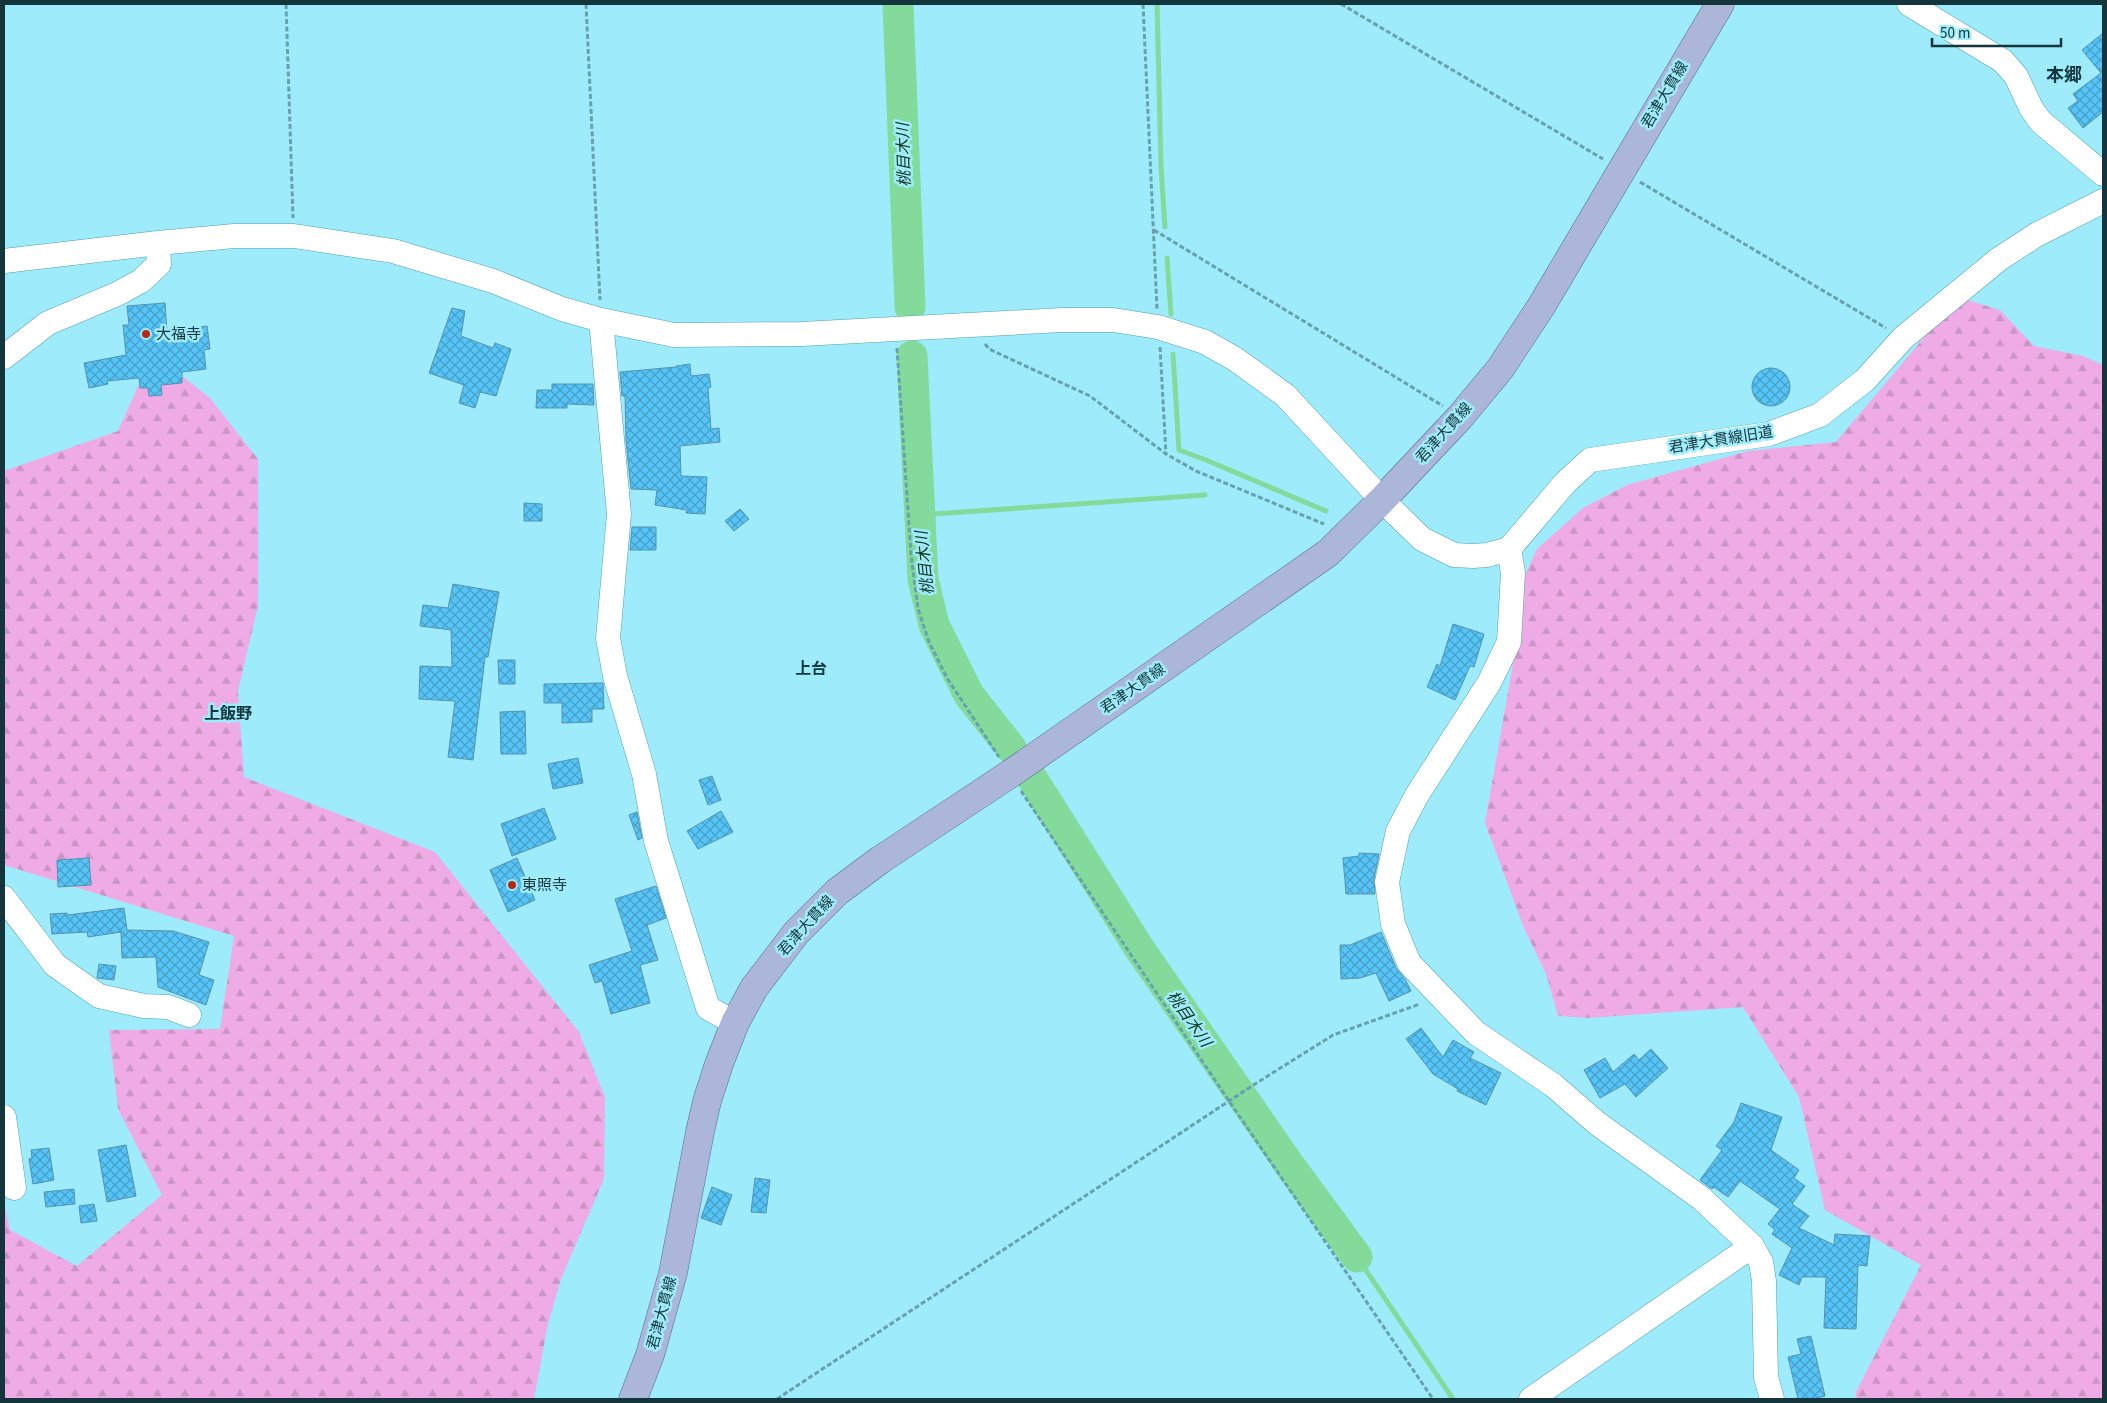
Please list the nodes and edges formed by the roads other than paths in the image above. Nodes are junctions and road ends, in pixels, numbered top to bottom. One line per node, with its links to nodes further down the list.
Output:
1 (1720, 4): 9 (main road, 君津大貫線)
2 (1910, 4): 3 (street)
3 (2103, 174)
4 (2103, 200): 10 (street, 君津大貫線旧道)
5 (158, 243): 6 (street); 7 (street); 8 (street)
6 (4, 261)
7 (601, 320): 9 (street); 13 (street)
8 (4, 357)
9 (1382, 500): 10 (street); 13 (main road, 君津大貫線)
10 (1509, 549): 16 (street)
11 (4, 898): 12 (street)
12 (189, 1015)
13 (734, 1023): 17 (main road, 君津大貫線)
14 (4, 1117): 15 (street)
15 (14, 1188)
16 (1752, 1246): 18 (street); 19 (street)
17 (632, 1399)
18 (1531, 1399)
19 (1772, 1399)

